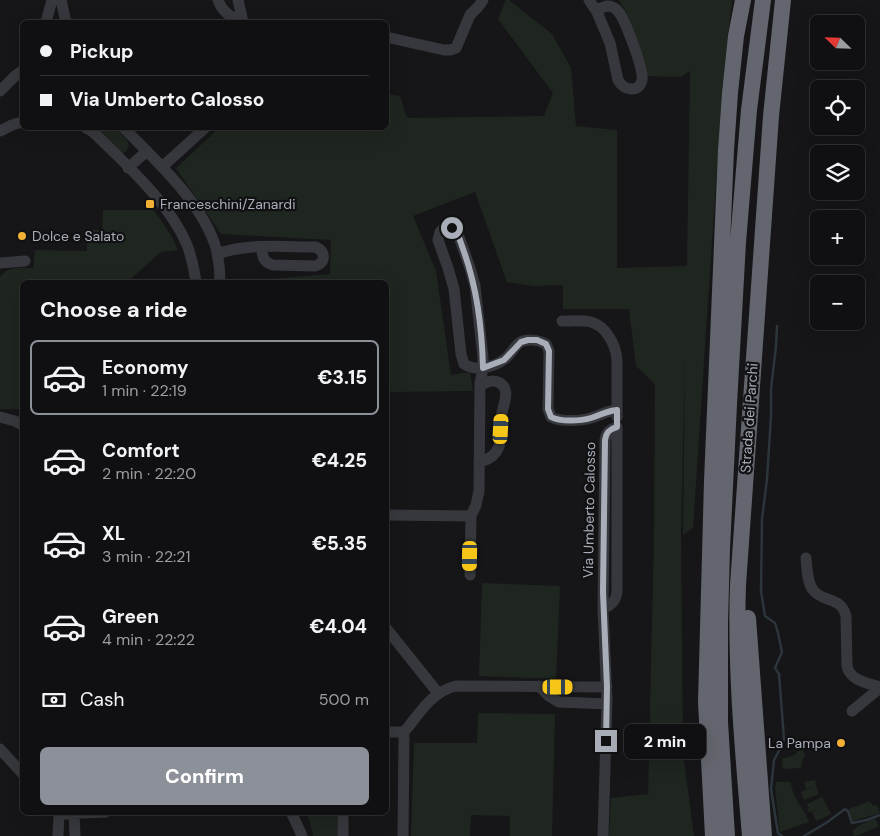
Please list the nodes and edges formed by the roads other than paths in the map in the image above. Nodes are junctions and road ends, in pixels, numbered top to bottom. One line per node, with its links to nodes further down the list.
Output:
1 (52, 0): 12 (street)
2 (61, 0): 13 (street)
3 (218, 0): 14 (street)
4 (238, 0): 15 (street)
5 (483, 0): 16 (street)
6 (590, 0): 11 (street)
7 (743, 0): 71 (highway)
8 (751, 0): 19 (highway)
9 (763, 0): 19 (highway, Strada dei Parchi)
10 (783, 0): 42 (highway, Strada dei Parchi)
11 (597, 12): 11 (street)
12 (47, 20)
13 (66, 20)
14 (239, 20)
15 (243, 20)
16 (389, 38)
17 (20, 72): 18 (street)
18 (0, 91)
19 (749, 110): 72 (highway, Strada dei Parchi)
20 (20, 123): 24 (street)
21 (89, 130): 27 (street)
22 (126, 130): 25 (street)
23 (203, 130): 26 (street)
24 (0, 132)
25 (147, 150): 26 (street); 27 (street)
26 (162, 166): 29 (street)
27 (128, 168): 32 (street)
28 (262, 247): 28 (street); 29 (street)
29 (217, 254): 33 (street)
30 (25, 261): 31 (street)
31 (0, 263)
32 (196, 280)
33 (220, 280)
34 (562, 321): 37 (street)
35 (483, 368): 35 (street); 36 (street); 37 (street)
36 (480, 386): 41 (street); 41 (street)
37 (617, 410): 40 (street)
38 (0, 417): 39 (street)
39 (20, 424)
40 (617, 427): 45 (street, Via Umberto Calosso); 46 (street, Via Umberto Calosso)
41 (479, 462): 44 (street)
42 (744, 508): 73 (highway, Strada dei Parchi); 74 (highway)
43 (389, 515): 44 (street)
44 (471, 516): 48 (street)
45 (604, 530): 46 (street); 49 (street, Via Umberto Calosso)
46 (617, 530): 49 (street, Via Umberto Calosso)
47 (806, 558): 53 (street)
48 (470, 575)
49 (603, 609): 52 (street, Via Umberto Calosso)
50 (389, 632): 54 (street)
51 (539, 686): 52 (street); 54 (street); 55 (street)
52 (607, 687): 55 (street, Via Umberto Calosso)
53 (880, 688): 56 (street)
54 (438, 693): 58 (street)
55 (607, 704): 70 (street, Via Umberto Calosso)
56 (852, 711)
57 (389, 732): 58 (street)
58 (404, 732): 69 (street)
59 (0, 749): 60 (street)
60 (20, 771)
61 (58, 815): 65 (street)
62 (74, 815): 66 (street)
63 (293, 815): 67 (street)
64 (343, 815): 68 (street)
65 (58, 836)
66 (75, 836)
67 (302, 836)
68 (343, 836)
69 (403, 836)
70 (603, 836)
71 (713, 836)
72 (726, 836)
73 (750, 836)
74 (764, 836)

